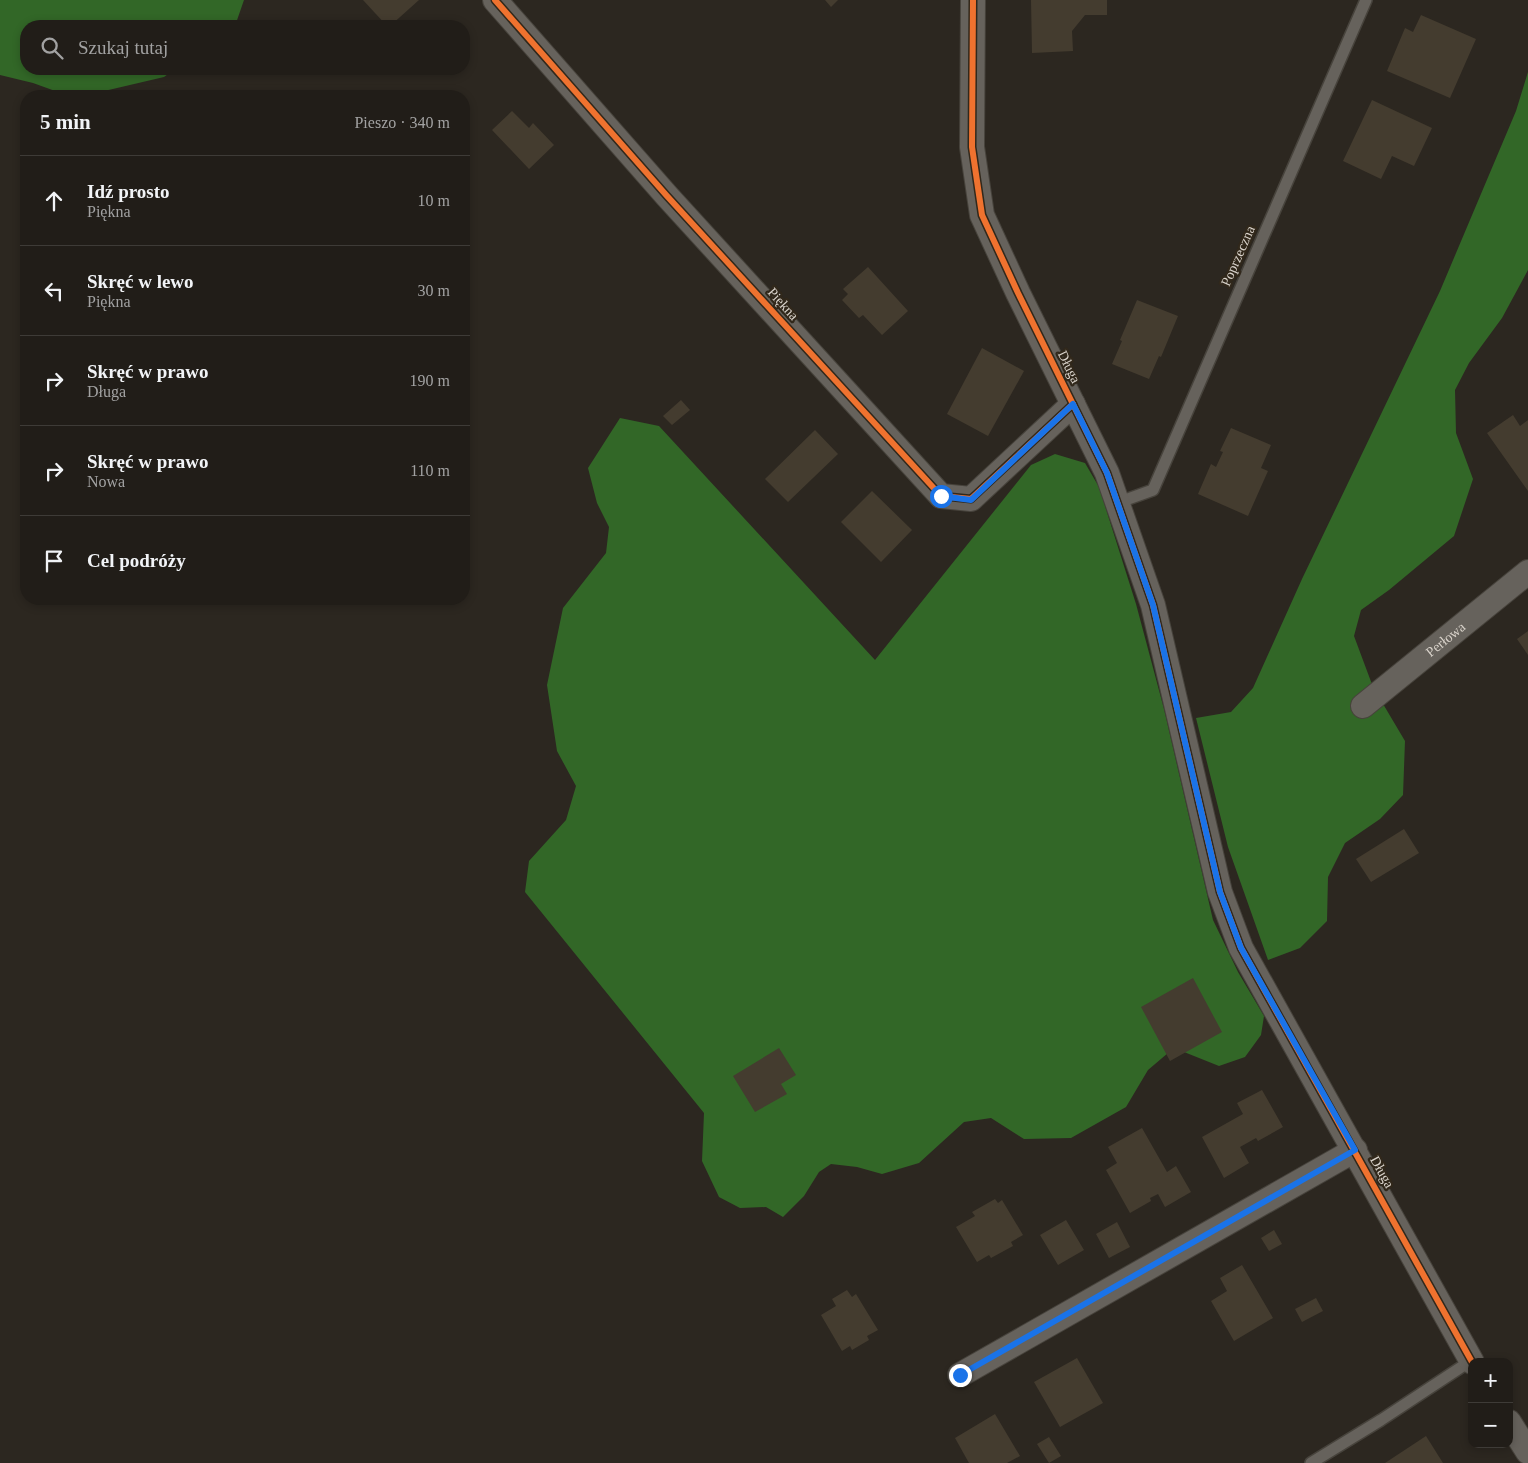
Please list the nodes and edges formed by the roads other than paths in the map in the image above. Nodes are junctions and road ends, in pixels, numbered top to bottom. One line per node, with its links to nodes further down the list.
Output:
1 (973, 0): 4 (street, Długa)
2 (1366, 0): 5 (lane, Poprzeczna)
3 (497, 1): 4 (street, Piękna)
4 (1073, 404): 5 (street, Długa)
5 (1117, 503): 8 (street, Długa)
6 (1528, 572): 7 (street, Perłowa)
7 (1363, 706)
8 (1355, 1150): 9 (street, Długa); 11 (street)
9 (1470, 1358)
10 (1468, 1364): 14 (lane)
11 (960, 1375)
12 (1513, 1428): 13 (street)
13 (1528, 1452)
14 (1311, 1463)

